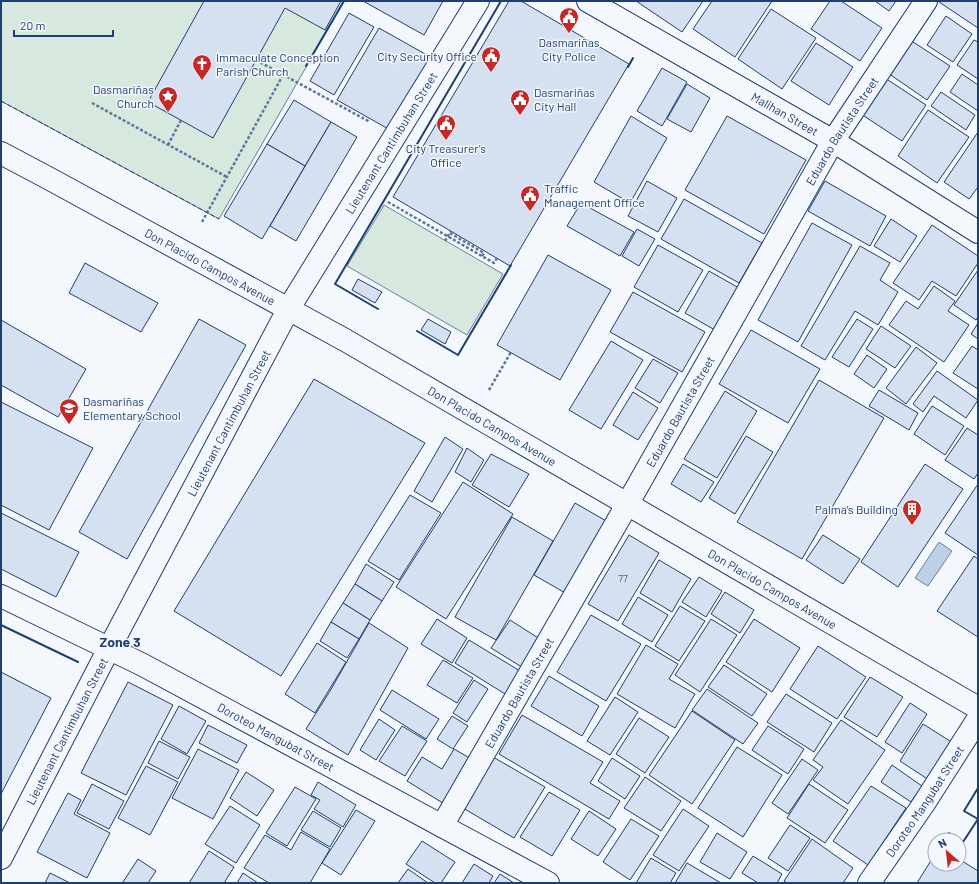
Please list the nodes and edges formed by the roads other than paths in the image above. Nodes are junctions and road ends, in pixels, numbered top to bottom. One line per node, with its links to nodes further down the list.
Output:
1 (478, 1): 7 (street, Lieutenant Cantimbuhan Street)
2 (588, 1): 4 (street, Malihan Street)
3 (926, 1): 4 (street, Eduardo Bautista Street)
4 (833, 141): 6 (street, Malihan Street); 8 (street, Eduardo Bautista Street)
5 (1, 153): 7 (street, Don Placido Campos Avenue)
6 (978, 232)
7 (289, 308): 8 (street, Don Placido Campos Avenue); 10 (street, Lieutenant Cantimbuhan Street)
8 (628, 503): 11 (street, Don Placido Campos Avenue); 13 (street, Eduardo Bautista Street)
9 (1, 596): 10 (street, Doroteo Mangubat Street)
10 (109, 648): 13 (street, Doroteo Mangubat Street); 14 (street, Lieutenant Cantimbuhan Street)
11 (978, 708)
12 (978, 719): 16 (street, Doroteo Mangubat Street)
13 (442, 826): 15 (street, Doroteo Mangubat Street)
14 (1, 858)
15 (548, 883)
16 (869, 883)

